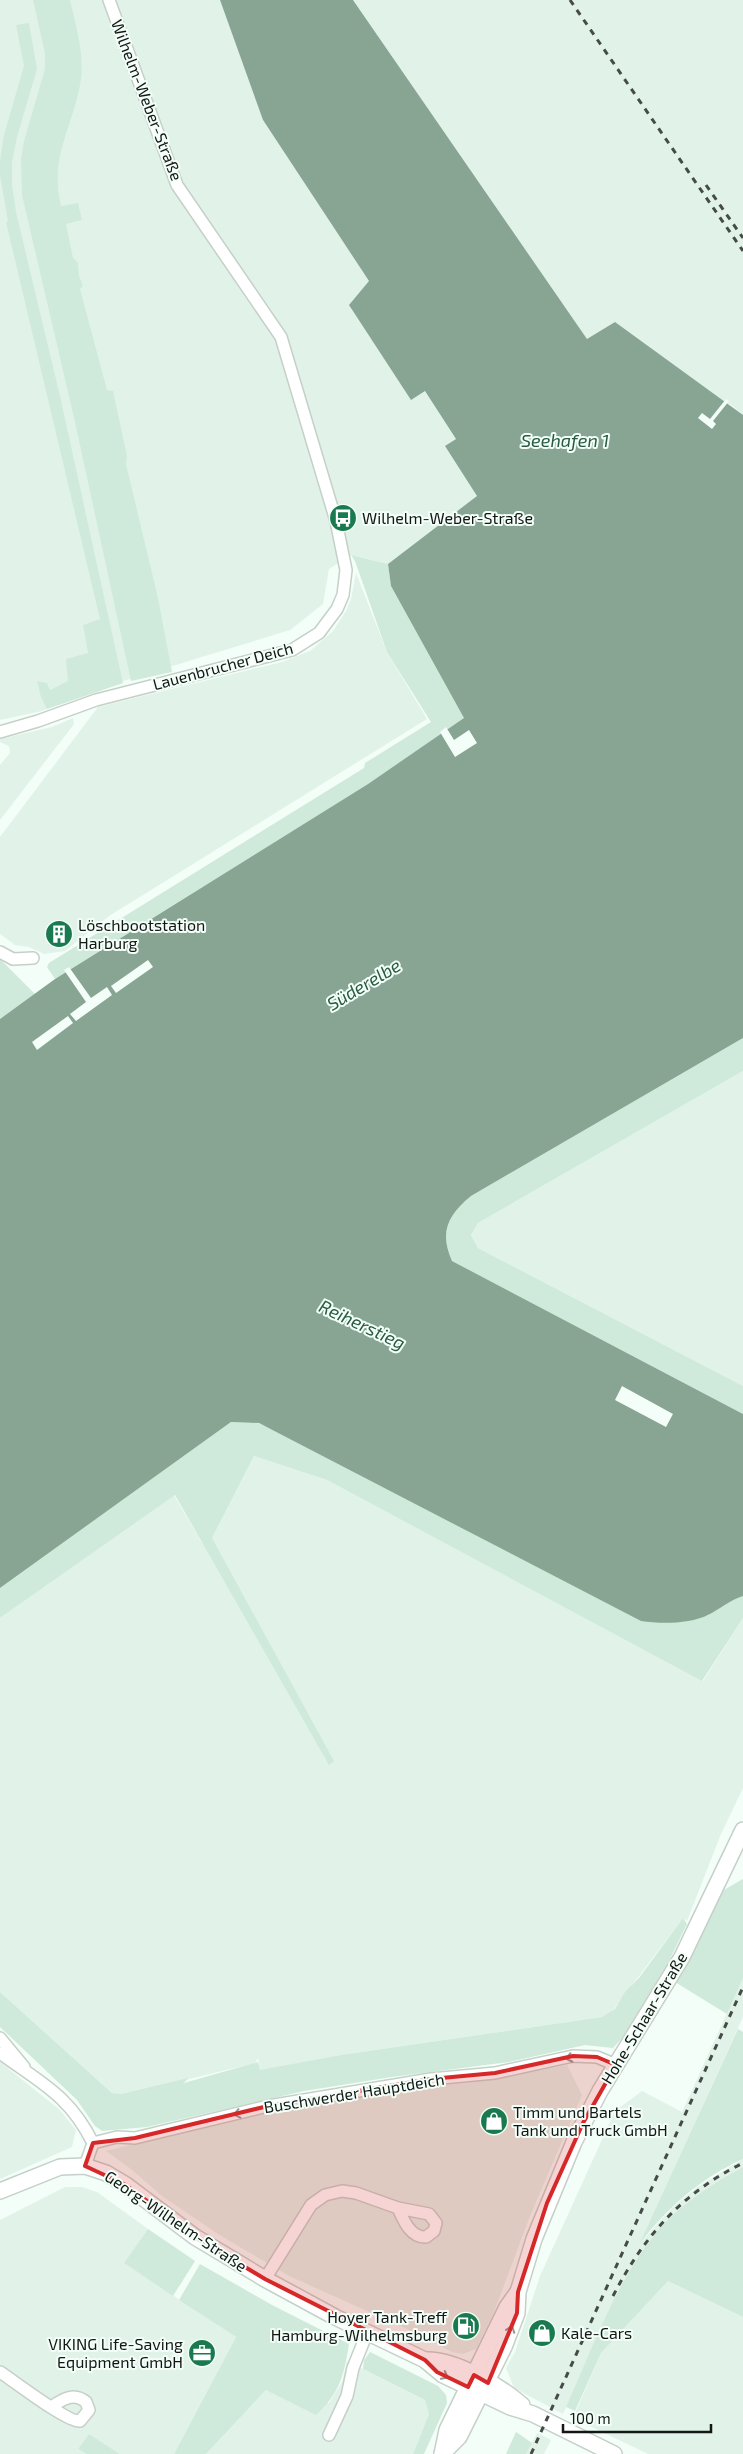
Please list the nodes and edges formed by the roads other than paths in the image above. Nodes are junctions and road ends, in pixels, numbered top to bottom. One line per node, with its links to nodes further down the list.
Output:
1 (109, 0): 2 (street, Wilhelm-Weber-Straße)
2 (337, 610): 3 (street, Lauenbrucher Deich)
3 (0, 732)
4 (0, 952): 5 (street)
5 (33, 958)
6 (743, 1830): 9 (main road, Hohe-Schaar-Straße)
7 (0, 2038): 10 (street)
8 (0, 2053): 10 (street)
9 (616, 2065): 11 (street, Buschwerder Hauptdeich, one-way to 11); 16 (main road, Hohe-Schaar-Straße)
10 (26, 2070): 11 (street)
11 (93, 2143): 12 (street)
12 (85, 2166): 13 (main road); 15 (main road, Georg-Wilhelm-Straße)
13 (0, 2191)
14 (398, 2208): 15 (street)
15 (265, 2279): 17 (main road, Georg-Wilhelm-Straße)
16 (518, 2292): 19 (main road, Hohe-Schaar-Straße); 20 (main road, Hohe-Schaar-Straße, one-way to 16)
17 (367, 2333): 19 (main road, Georg-Wilhelm-Straße); 22 (street)
18 (0, 2372): 21 (street)
19 (471, 2381): 20 (main road, Georg-Wilhelm-Straße); 23 (main road, Hohe-Schaar-Straße)
20 (485, 2388): 23 (main road, Hohe-Schaar-Straße); 24 (main road, Georg-Wilhelm-Straße)
21 (52, 2407)
22 (329, 2435)
23 (442, 2454)
24 (614, 2454)

